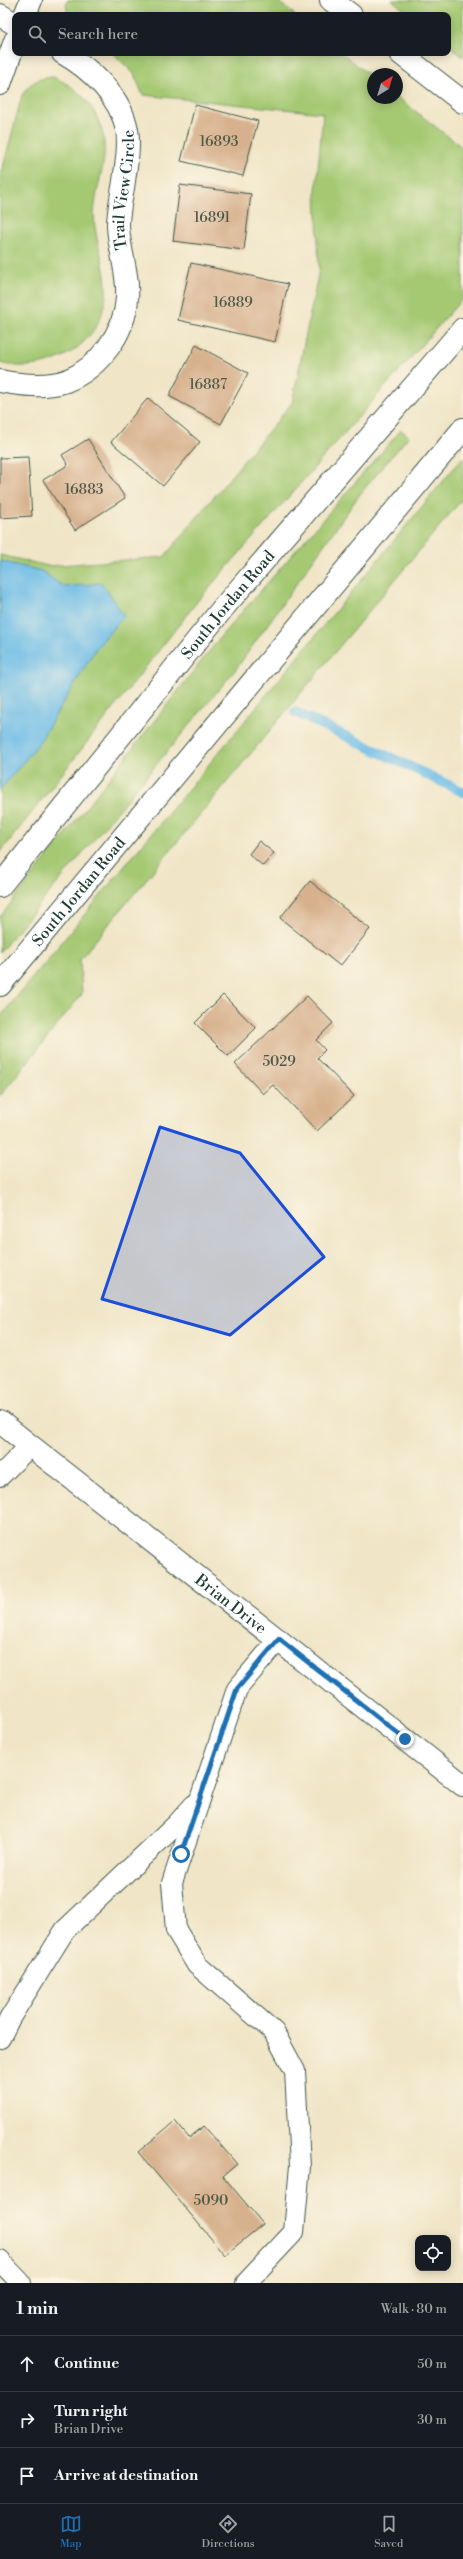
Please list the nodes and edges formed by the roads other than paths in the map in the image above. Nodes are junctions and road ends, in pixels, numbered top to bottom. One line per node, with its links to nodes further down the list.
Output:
1 (31, 0): 3 (main road)
2 (331, 0): 4 (main road)
3 (26, 12)
4 (347, 12)
5 (0, 15): 6 (main road)
6 (12, 22)
7 (12, 50): 10 (main road)
8 (67, 56): 13 (main road, Trail View Circle)
9 (404, 56): 11 (main road)
10 (0, 84)
11 (463, 102)
12 (463, 329): 15 (main road, South Jordan Road)
13 (0, 381)
14 (463, 429): 16 (main road, South Jordan Road)
15 (0, 886)
16 (0, 985)
17 (0, 1422): 18 (main road, Brian Drive)
18 (30, 1446): 19 (lane); 20 (main road, Brian Drive)
19 (0, 1476)
20 (279, 1639): 21 (main road, Brian Drive); 22 (lane)
21 (463, 1785)
22 (200, 1798): 23 (lane); 26 (lane)
23 (0, 2038)
24 (0, 2261): 25 (lane)
25 (21, 2283)
26 (246, 2283)

